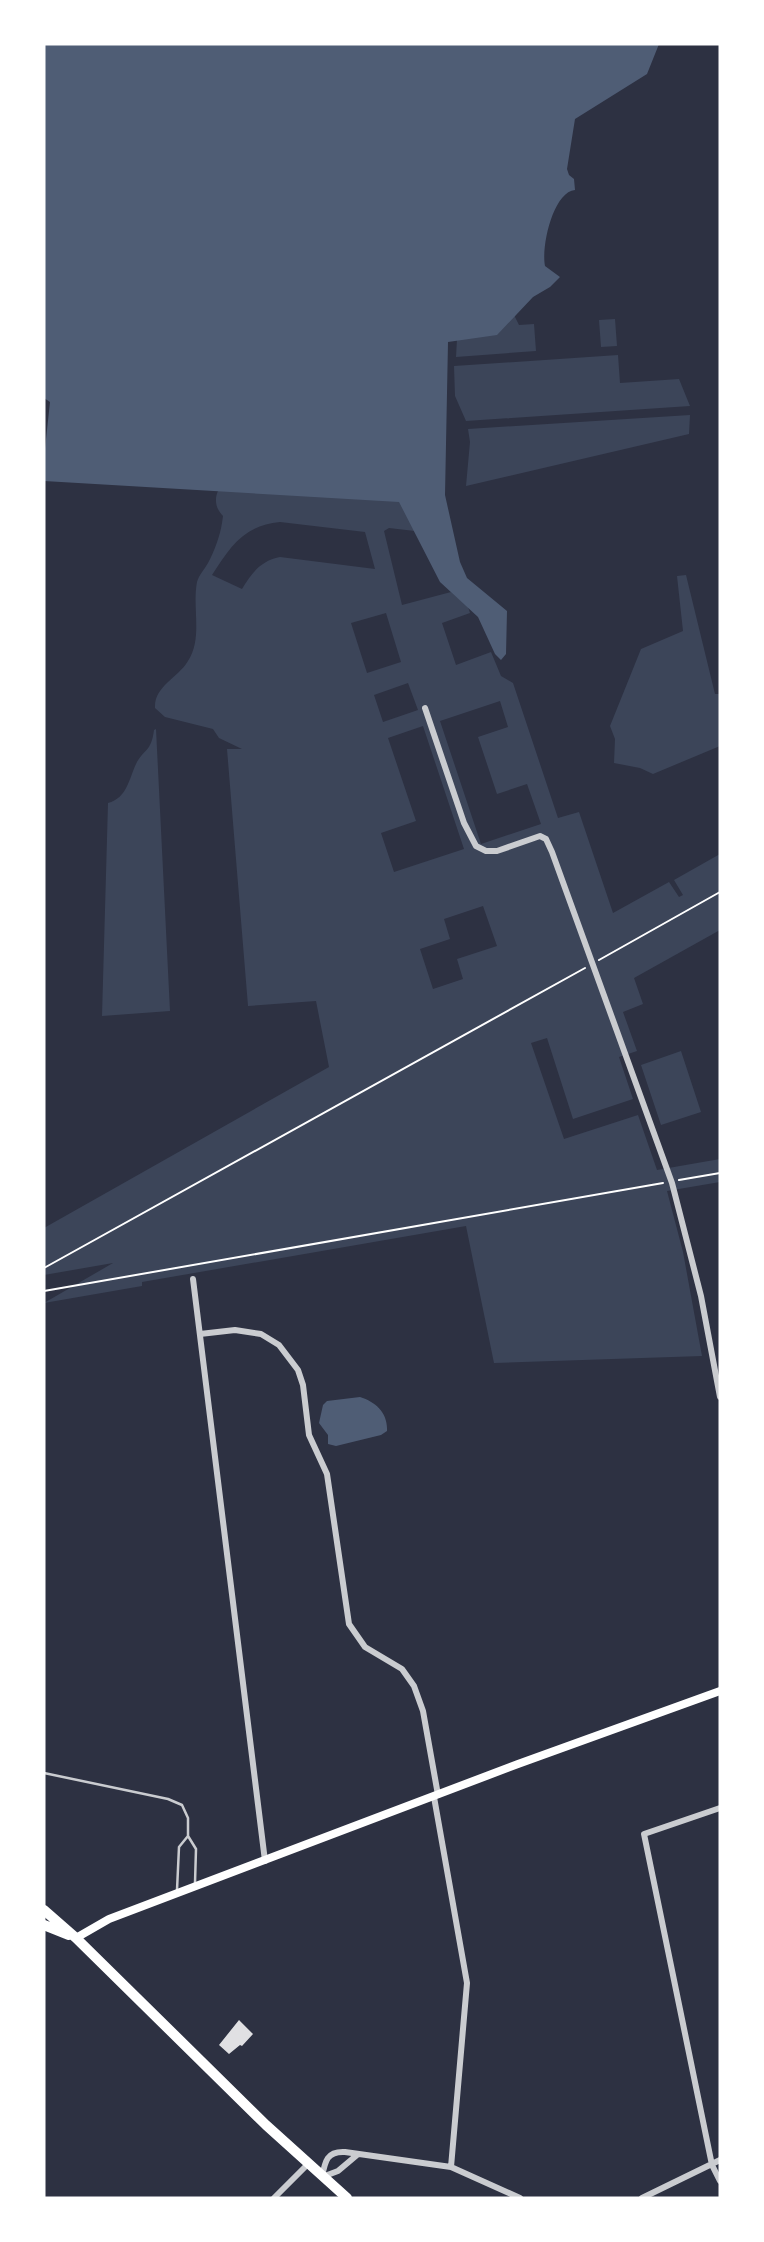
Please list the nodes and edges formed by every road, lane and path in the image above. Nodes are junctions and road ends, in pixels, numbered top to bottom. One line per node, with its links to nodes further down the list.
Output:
1 (425, 708): 3 (street)
2 (720, 892): 3 (path)
3 (591, 964): 5 (street); 6 (path)
4 (720, 1173): 5 (path)
5 (672, 1181): 8 (path); 10 (street)
6 (44, 1268)
7 (192, 1279): 9 (street)
8 (44, 1291)
9 (200, 1334): 13 (street); 16 (street)
10 (720, 1397)
11 (720, 1691): 13 (main road)
12 (44, 1773): 15 (lane)
13 (436, 1796): 16 (main road); 26 (street)
14 (720, 1808): 25 (street)
15 (188, 1836): 17 (lane); 18 (lane)
16 (265, 1861): 17 (main road)
17 (195, 1887): 18 (main road)
18 (177, 1894): 21 (main road)
19 (44, 1910): 21 (highway)
20 (44, 1926): 21 (highway)
21 (76, 1938): 24 (highway)
22 (357, 2155): 26 (street); 27 (street); 27 (street)
23 (720, 2160): 25 (street)
24 (308, 2164): 27 (highway); 29 (street)
25 (712, 2165): 28 (street); 32 (street)
26 (451, 2167): 31 (street)
27 (323, 2177): 30 (highway)
28 (720, 2181)
29 (274, 2198)
30 (348, 2198)
31 (520, 2198)
32 (642, 2198)

